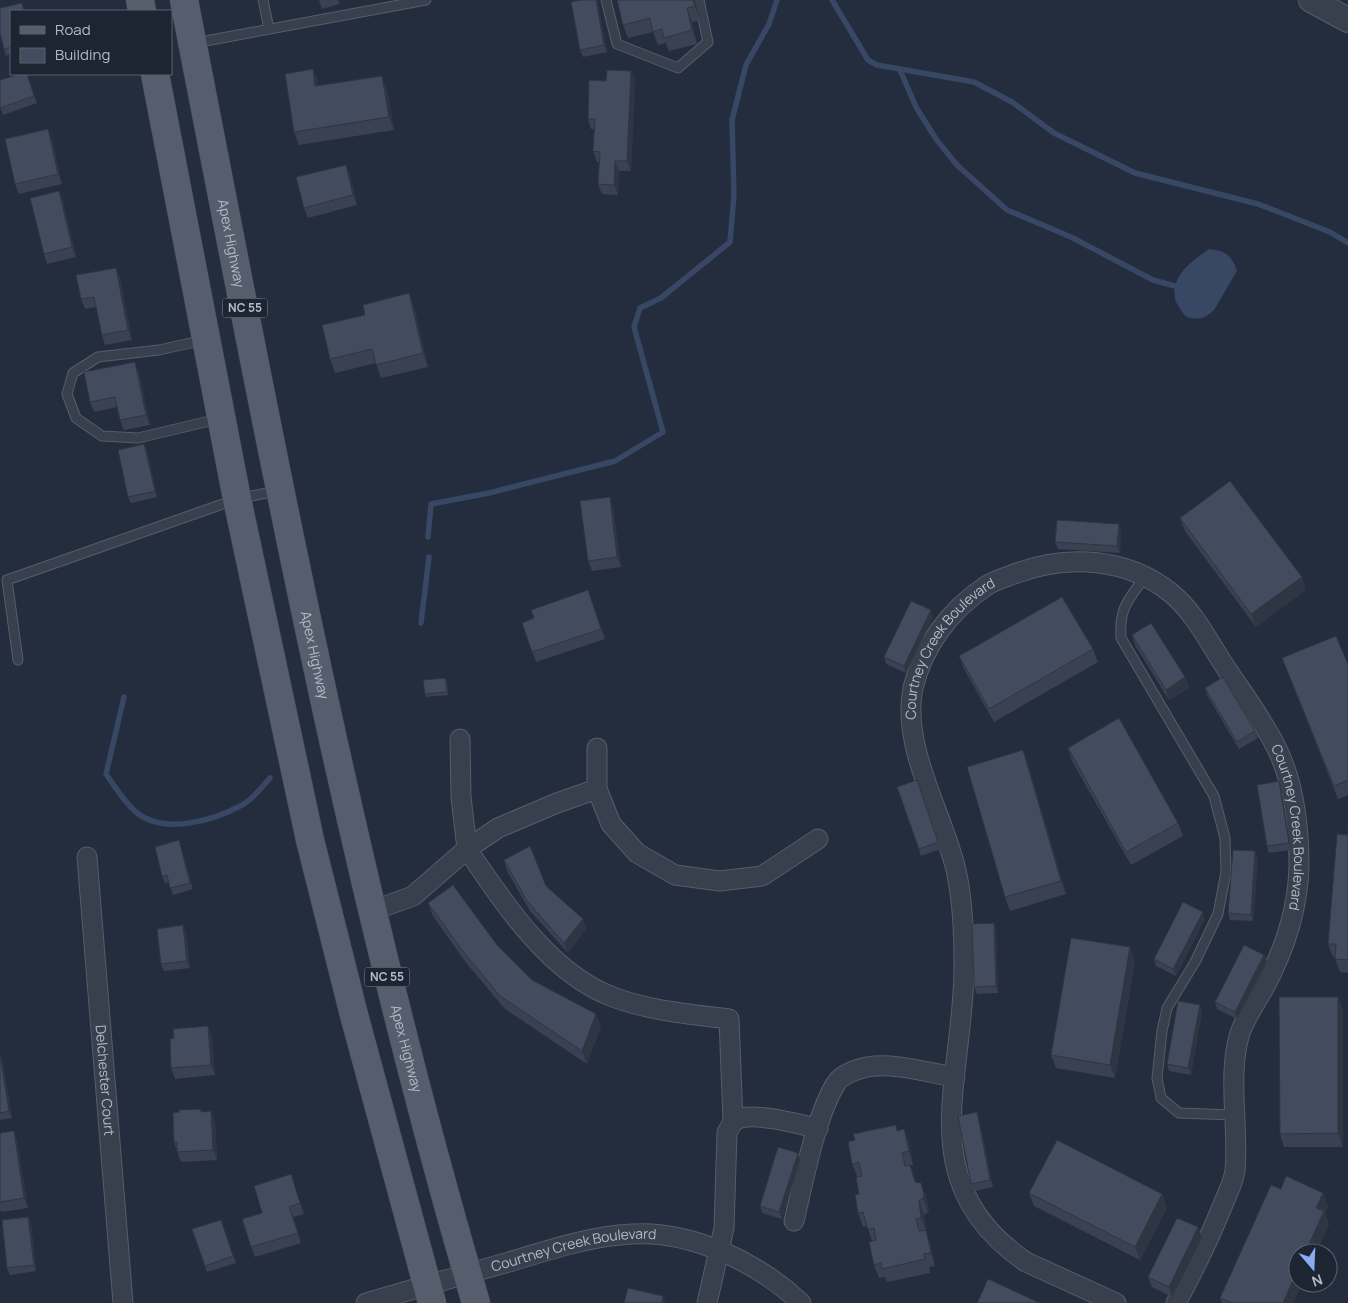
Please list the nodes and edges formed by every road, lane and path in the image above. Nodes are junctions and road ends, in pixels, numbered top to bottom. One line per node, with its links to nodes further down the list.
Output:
1 (184, 0): 9 (main road, Apex Highway / NC 55)
2 (263, 0): 8 (lane)
3 (426, 0): 8 (lane)
4 (606, 0): 5 (lane)
5 (699, 0)
6 (1311, 0): 7 (street)
7 (1348, 20)
8 (269, 29): 9 (lane)
9 (193, 44): 13 (main road, Apex Highway / NC 55)
10 (155, 75): 11 (main road, NC 55)
11 (207, 339): 12 (main road, NC 55); 12 (lane)
12 (222, 419): 14 (main road, NC 55)
13 (279, 490): 14 (lane); 23 (main road, Apex Highway / NC 55)
14 (237, 499): 16 (lane); 31 (main road, NC 55)
15 (1145, 577): 24 (street, Courtney Creek Boulevard); 25 (street, Courtney Creek Boulevard); 25 (lane)
16 (18, 660)
17 (460, 740): 21 (street)
18 (597, 748): 19 (street)
19 (597, 789): 20 (street); 21 (street)
20 (818, 839)
21 (467, 850): 23 (street); 26 (street)
22 (87, 857): 32 (street, Delchester Court)
23 (372, 911): 30 (main road, Apex Highway / NC 55)
24 (955, 1077): 27 (street); 37 (street, Courtney Creek Boulevard)
25 (1234, 1115): 38 (street, Courtney Creek Boulevard)
26 (733, 1122): 27 (street); 29 (street)
27 (818, 1129): 28 (street)
28 (794, 1222)
29 (720, 1252): 30 (street, Courtney Creek Boulevard); 35 (street); 36 (street, Courtney Creek Boulevard)
30 (467, 1273): 31 (street, Courtney Creek Boulevard); 34 (main road, Apex Highway / NC 55)
31 (430, 1294): 33 (street)
32 (123, 1303)
33 (366, 1303)
34 (476, 1303)
35 (706, 1303)
36 (800, 1303)
37 (1116, 1303)
38 (1176, 1303)

